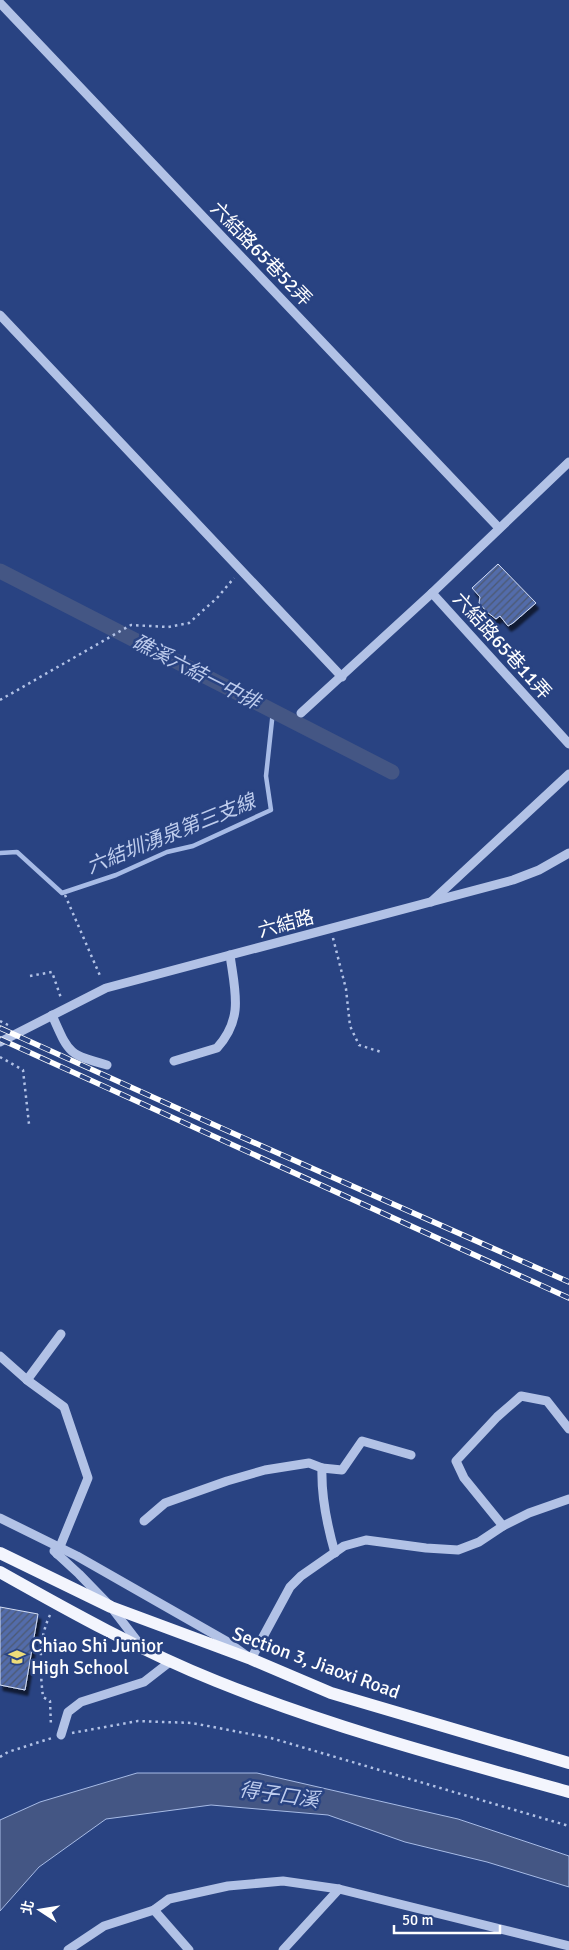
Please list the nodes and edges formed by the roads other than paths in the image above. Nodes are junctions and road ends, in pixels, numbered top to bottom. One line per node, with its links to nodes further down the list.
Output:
1 (0, 2): 4 (street, 六結路65巷52弄)
2 (0, 315): 6 (street)
3 (569, 462): 4 (street)
4 (499, 528): 5 (street)
5 (432, 593): 6 (street); 8 (street, 六結路65巷11弄)
6 (342, 677): 7 (street)
7 (301, 712)
8 (569, 744)
9 (569, 774): 11 (street)
10 (569, 853): 11 (street, 六結路)
11 (429, 904): 12 (street, 六結路)
12 (230, 956): 13 (street, 六結路); 15 (street)
13 (52, 1015): 14 (street, 六結路); 16 (street)
14 (0, 1042)
15 (174, 1061)
16 (107, 1065)
17 (60, 1334): 19 (street)
18 (0, 1356): 19 (street)
19 (27, 1380): 27 (street)
20 (569, 1428): 26 (street)
21 (411, 1455): 22 (street)
22 (322, 1468): 25 (street); 29 (street)
23 (569, 1500): 26 (street)
24 (0, 1518): 27 (street)
25 (144, 1520)
26 (503, 1526): 29 (street)
27 (59, 1551): 31 (street); 33 (street)
28 (0, 1553): 31 (main road, Section 3, Jiaoxi Road)
29 (335, 1553): 33 (street)
30 (0, 1572): 32 (main road)
31 (111, 1607): 32 (street); 33 (main road, Section 3, Jiaoxi Road)
32 (144, 1650): 34 (main road)
33 (251, 1659): 36 (main road, Section 3, Jiaoxi Road)
34 (171, 1662): 35 (street); 37 (main road)
35 (61, 1735)
36 (569, 1763)
37 (569, 1792)
38 (339, 1889): 39 (street); 40 (street); 43 (street)
39 (154, 1910): 41 (street); 42 (street)
40 (569, 1946)
41 (68, 1950)
42 (188, 1950)
43 (283, 1950)

